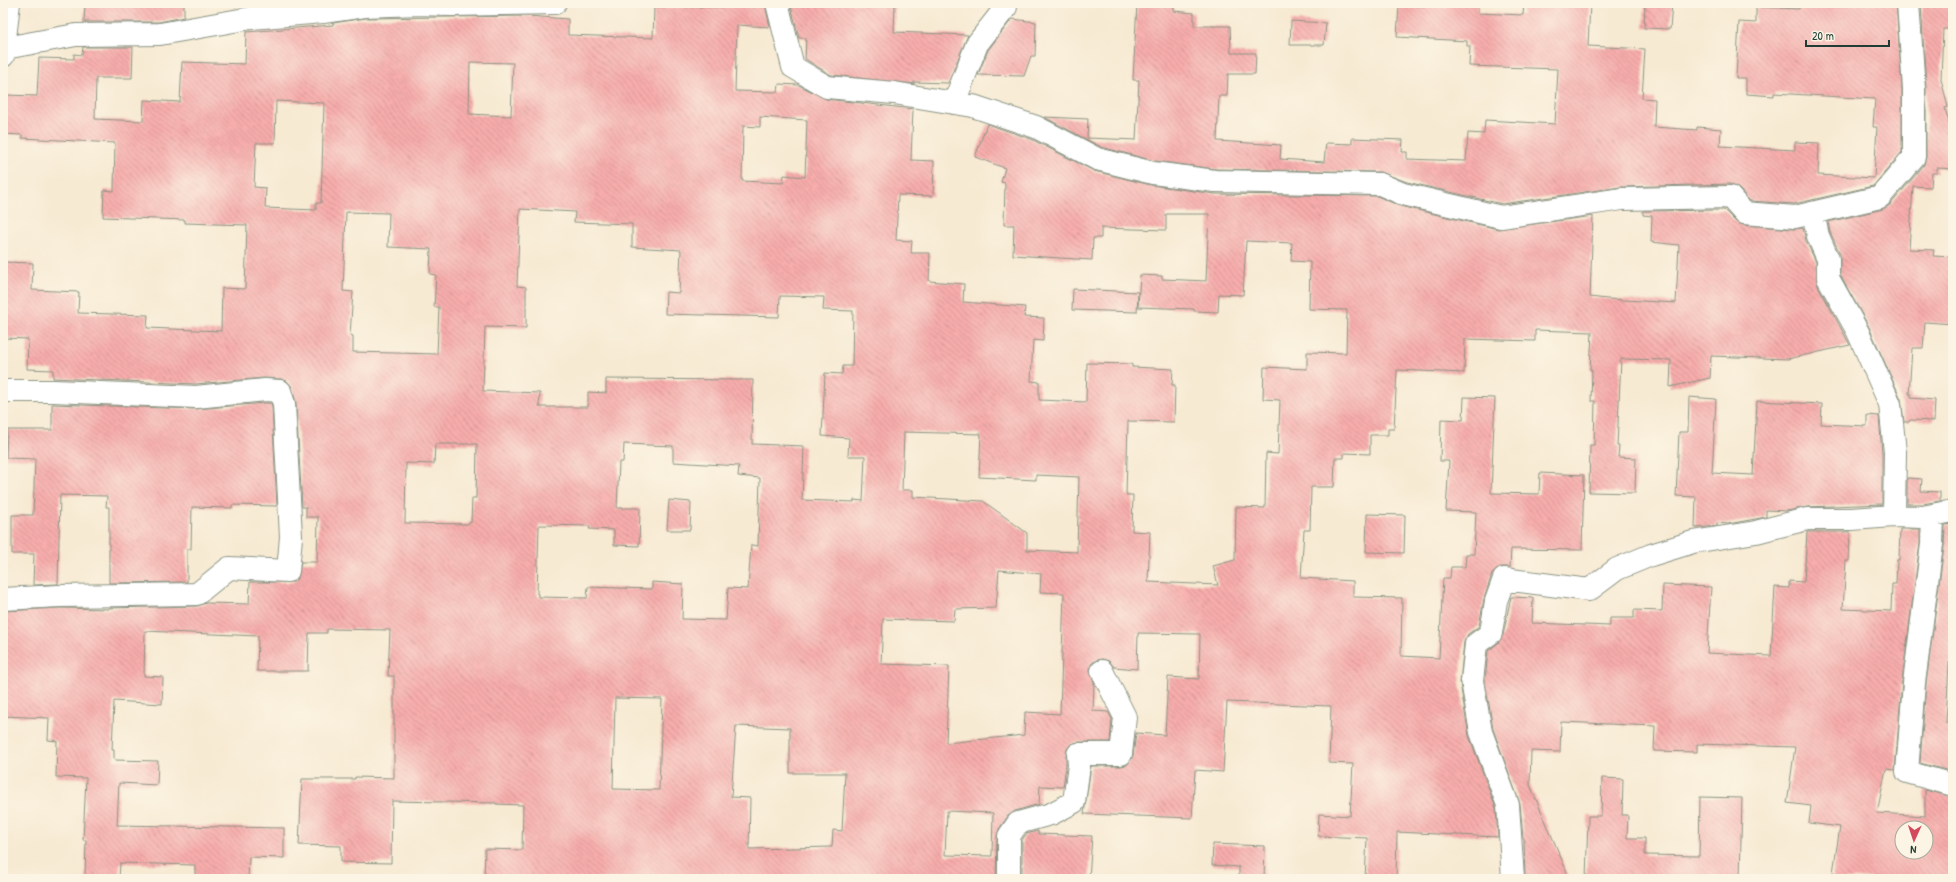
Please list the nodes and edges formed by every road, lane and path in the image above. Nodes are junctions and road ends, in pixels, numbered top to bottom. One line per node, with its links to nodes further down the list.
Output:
1 (9, 3): 7 (street)
2 (555, 3): 6 (street)
3 (777, 3): 8 (street)
4 (1006, 3): 8 (street)
5 (1908, 3): 9 (street)
6 (452, 4): 7 (street)
7 (4, 52)
8 (954, 103): 9 (street)
9 (1813, 213): 12 (street)
10 (3, 391): 13 (street)
11 (1943, 513): 12 (street); 15 (street)
12 (1894, 516): 17 (street)
13 (3, 598)
14 (1102, 671): 16 (street)
15 (1953, 785)
16 (1009, 879)
17 (1513, 879)

